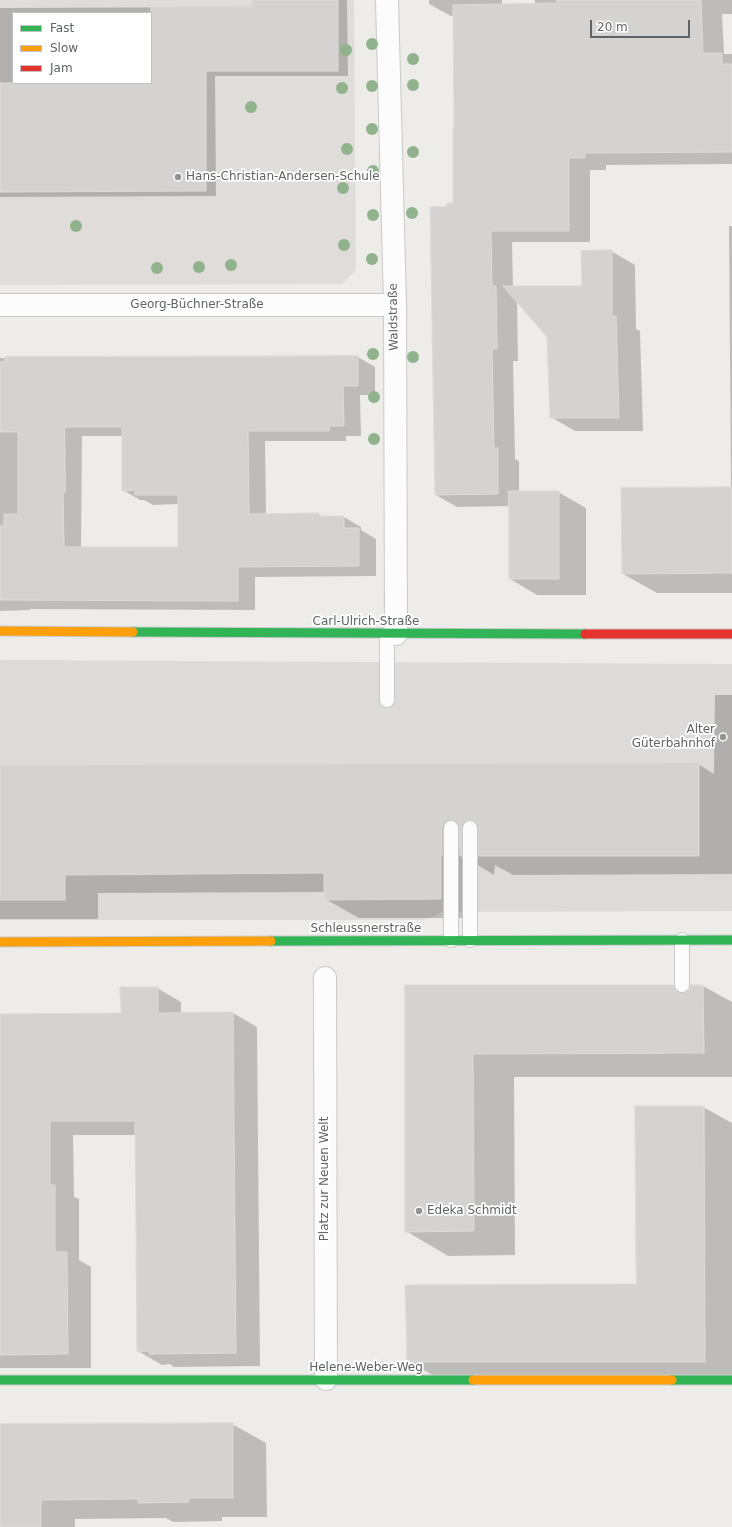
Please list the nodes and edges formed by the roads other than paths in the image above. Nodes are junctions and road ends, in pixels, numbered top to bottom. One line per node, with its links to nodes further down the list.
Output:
1 (387, 0): 3 (street, Waldstraße)
2 (0, 305): 3 (street, Georg-Büchner-Straße)
3 (395, 305): 5 (street, Waldstraße)
4 (0, 631): 5 (street, Carl-Ulrich-Straße)
5 (392, 634): 6 (street, Carl-Ulrich-Straße); 7 (lane)
6 (732, 634)
7 (387, 700)
8 (451, 828): 10 (lane)
9 (470, 828): 11 (lane)
10 (451, 940): 11 (street, Schleussnerstraße); 14 (street, Schleussnerstraße)
11 (470, 940): 12 (street, Schleussnerstraße)
12 (682, 940): 13 (street, Schleussnerstraße); 16 (lane)
13 (732, 940)
14 (0, 942)
15 (325, 978): 17 (street, Platz zur Neuen Welt)
16 (682, 985)
17 (326, 1379): 18 (street, Helene-Weber-Weg); 19 (street, Helene-Weber-Weg)
18 (0, 1380)
19 (732, 1380)

